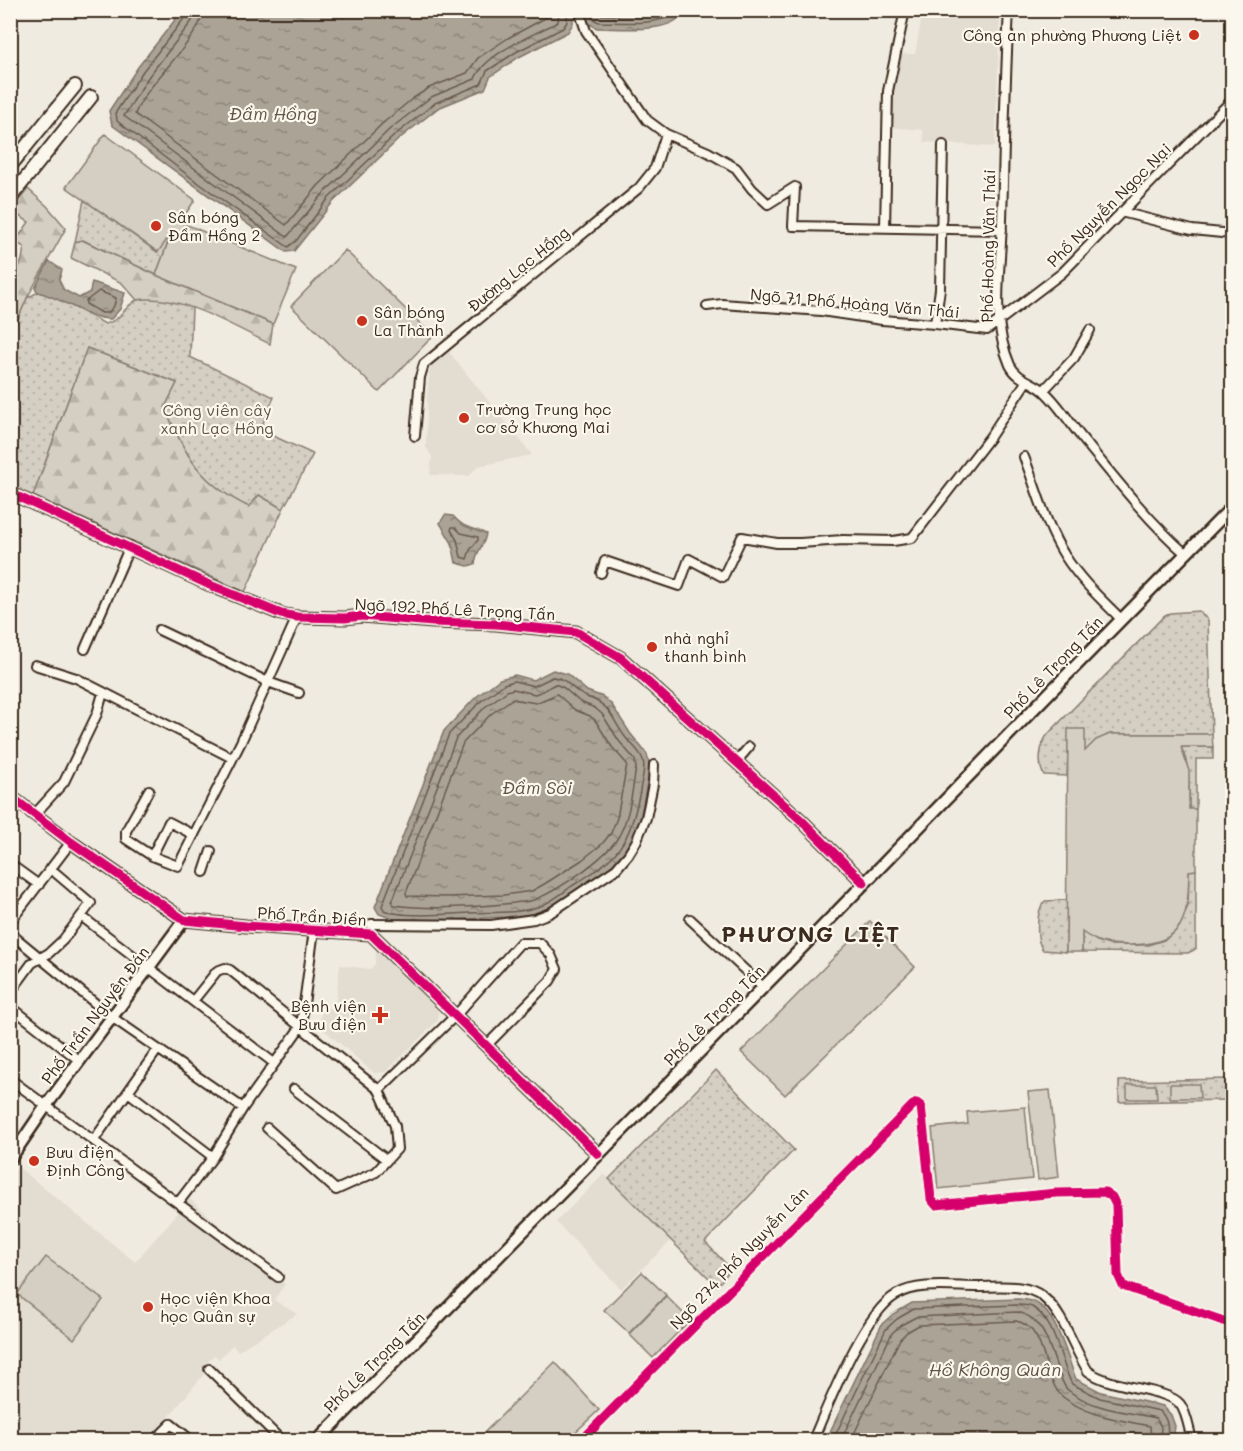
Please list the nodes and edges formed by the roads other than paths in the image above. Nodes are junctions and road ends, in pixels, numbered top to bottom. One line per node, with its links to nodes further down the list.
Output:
1 (579, 10): 8 (street)
2 (905, 10): 14 (street)
3 (1008, 10): 16 (street, Phố Hoàng Văn Thái)
4 (75, 86): 7 (main road)
5 (91, 97): 9 (main road)
6 (1233, 100): 13 (street, Phố Nguyễn Ngọc Nại)
7 (41, 128): 9 (main road); 11 (main road)
8 (666, 134): 14 (street); 24 (street, Đường Lạc Hồng)
9 (58, 138): 12 (main road)
10 (943, 145): 15 (street)
11 (10, 166)
12 (10, 198)
13 (1121, 212): 17 (street); 19 (street, Phố Nguyễn Ngọc Nại)
14 (885, 227): 15 (street)
15 (940, 228): 16 (street); 20 (street)
16 (1002, 230): 19 (street, Phố Hoàng Văn Thái)
17 (1233, 234)
18 (707, 306): 20 (street, Ngõ 71 Phố Hoàng Văn Thái)
19 (998, 322): 20 (street, Ngõ 71 Phố Hoàng Văn Thái); 22 (street, Phố Hoàng Văn Thái)
20 (935, 324)
21 (1090, 330): 23 (street)
22 (1026, 382): 23 (street, Phố Hoàng Văn Thái); 30 (street)
23 (1044, 390): 29 (street, Phố Hoàng Văn Thái)
24 (415, 436)
25 (1024, 457): 32 (street)
26 (10, 493): 28 (street, Ngõ 192 Phố Lê Trọng Tấn)
27 (1233, 507): 29 (street, Phố Lê Trọng Tấn)
28 (130, 546): 31 (street, Ngõ 192 Phố Lê Trọng Tấn); 34 (street)
29 (1186, 554): 32 (street, Phố Lê Trọng Tấn)
30 (601, 573)
31 (297, 617): 36 (street); 41 (street, Ngõ 192 Phố Lê Trọng Tấn)
32 (1121, 620): 53 (street, Phố Lê Trọng Tấn)
33 (159, 630): 36 (street)
34 (85, 650)
35 (35, 665): 37 (street)
36 (268, 682): 38 (street); 40 (street)
37 (103, 693): 40 (street); 45 (street)
38 (299, 693)
39 (748, 747): 41 (street)
40 (232, 758): 46 (street)
41 (736, 762): 53 (street, Ngõ 192 Phố Lê Trọng Tấn)
42 (654, 765): 59 (street)
43 (149, 790): 49 (street)
44 (10, 796): 45 (street)
45 (34, 815): 47 (street)
46 (194, 835): 49 (street); 49 (street)
47 (71, 842): 51 (street); 57 (street)
48 (211, 851): 52 (street)
49 (152, 856)
50 (10, 864): 54 (street)
51 (51, 869): 54 (street); 55 (street)
52 (204, 873)
53 (864, 883): 64 (street, Phố Lê Trọng Tấn)
54 (39, 885): 58 (street)
55 (81, 916): 62 (street); 63 (street)
56 (690, 919): 64 (street)
57 (184, 920): 60 (street, Phố Trần Điền); 63 (street, Phố Trần Nguyên Đán)
58 (10, 922)
59 (371, 924)
60 (314, 930): 68 (street, Phố Trần Điền); 70 (street)
61 (10, 933): 62 (street)
62 (40, 958): 65 (street); 69 (street)
63 (149, 967): 66 (street); 69 (street, Phố Trần Nguyên Đán)
64 (763, 987): 83 (street, Phố Lê Trọng Tấn)
65 (10, 993)
66 (193, 1001): 70 (street); 74 (street)
67 (10, 1006): 73 (street)
68 (456, 1015): 71 (street, Phố Trần Điền); 71 (street); 77 (street)
69 (113, 1018): 72 (street); 73 (street, Phố Trần Nguyên Đán)
70 (301, 1026): 74 (street); 77 (street)
71 (487, 1046): 83 (street, Phố Trần Điền)
72 (158, 1049): 78 (street); 80 (street)
73 (80, 1061): 79 (street, Phố Trần Nguyên Đán)
74 (274, 1064): 80 (street)
75 (10, 1079): 79 (street)
76 (294, 1089): 86 (street)
77 (379, 1090): 86 (street)
78 (128, 1092): 82 (street); 84 (street)
79 (46, 1106): 82 (street); 85 (street, Phố Trần Nguyên Đán)
80 (243, 1108): 84 (street)
81 (267, 1128): 86 (street)
82 (94, 1140): 87 (street)
83 (598, 1154): 94 (street, Phố Lê Trọng Tấn)
84 (213, 1156): 87 (street)
85 (10, 1159)
86 (387, 1160)
87 (178, 1203): 88 (street)
88 (278, 1277)
89 (1233, 1324): 95 (street, Ngõ 274 Phố Nguyễn Lân)
90 (209, 1369): 93 (street)
91 (155, 1440): 92 (street)
92 (190, 1440)
93 (281, 1440)
94 (318, 1440)
95 (582, 1440)
96 (813, 1440): 97 (street)
97 (1192, 1440)

